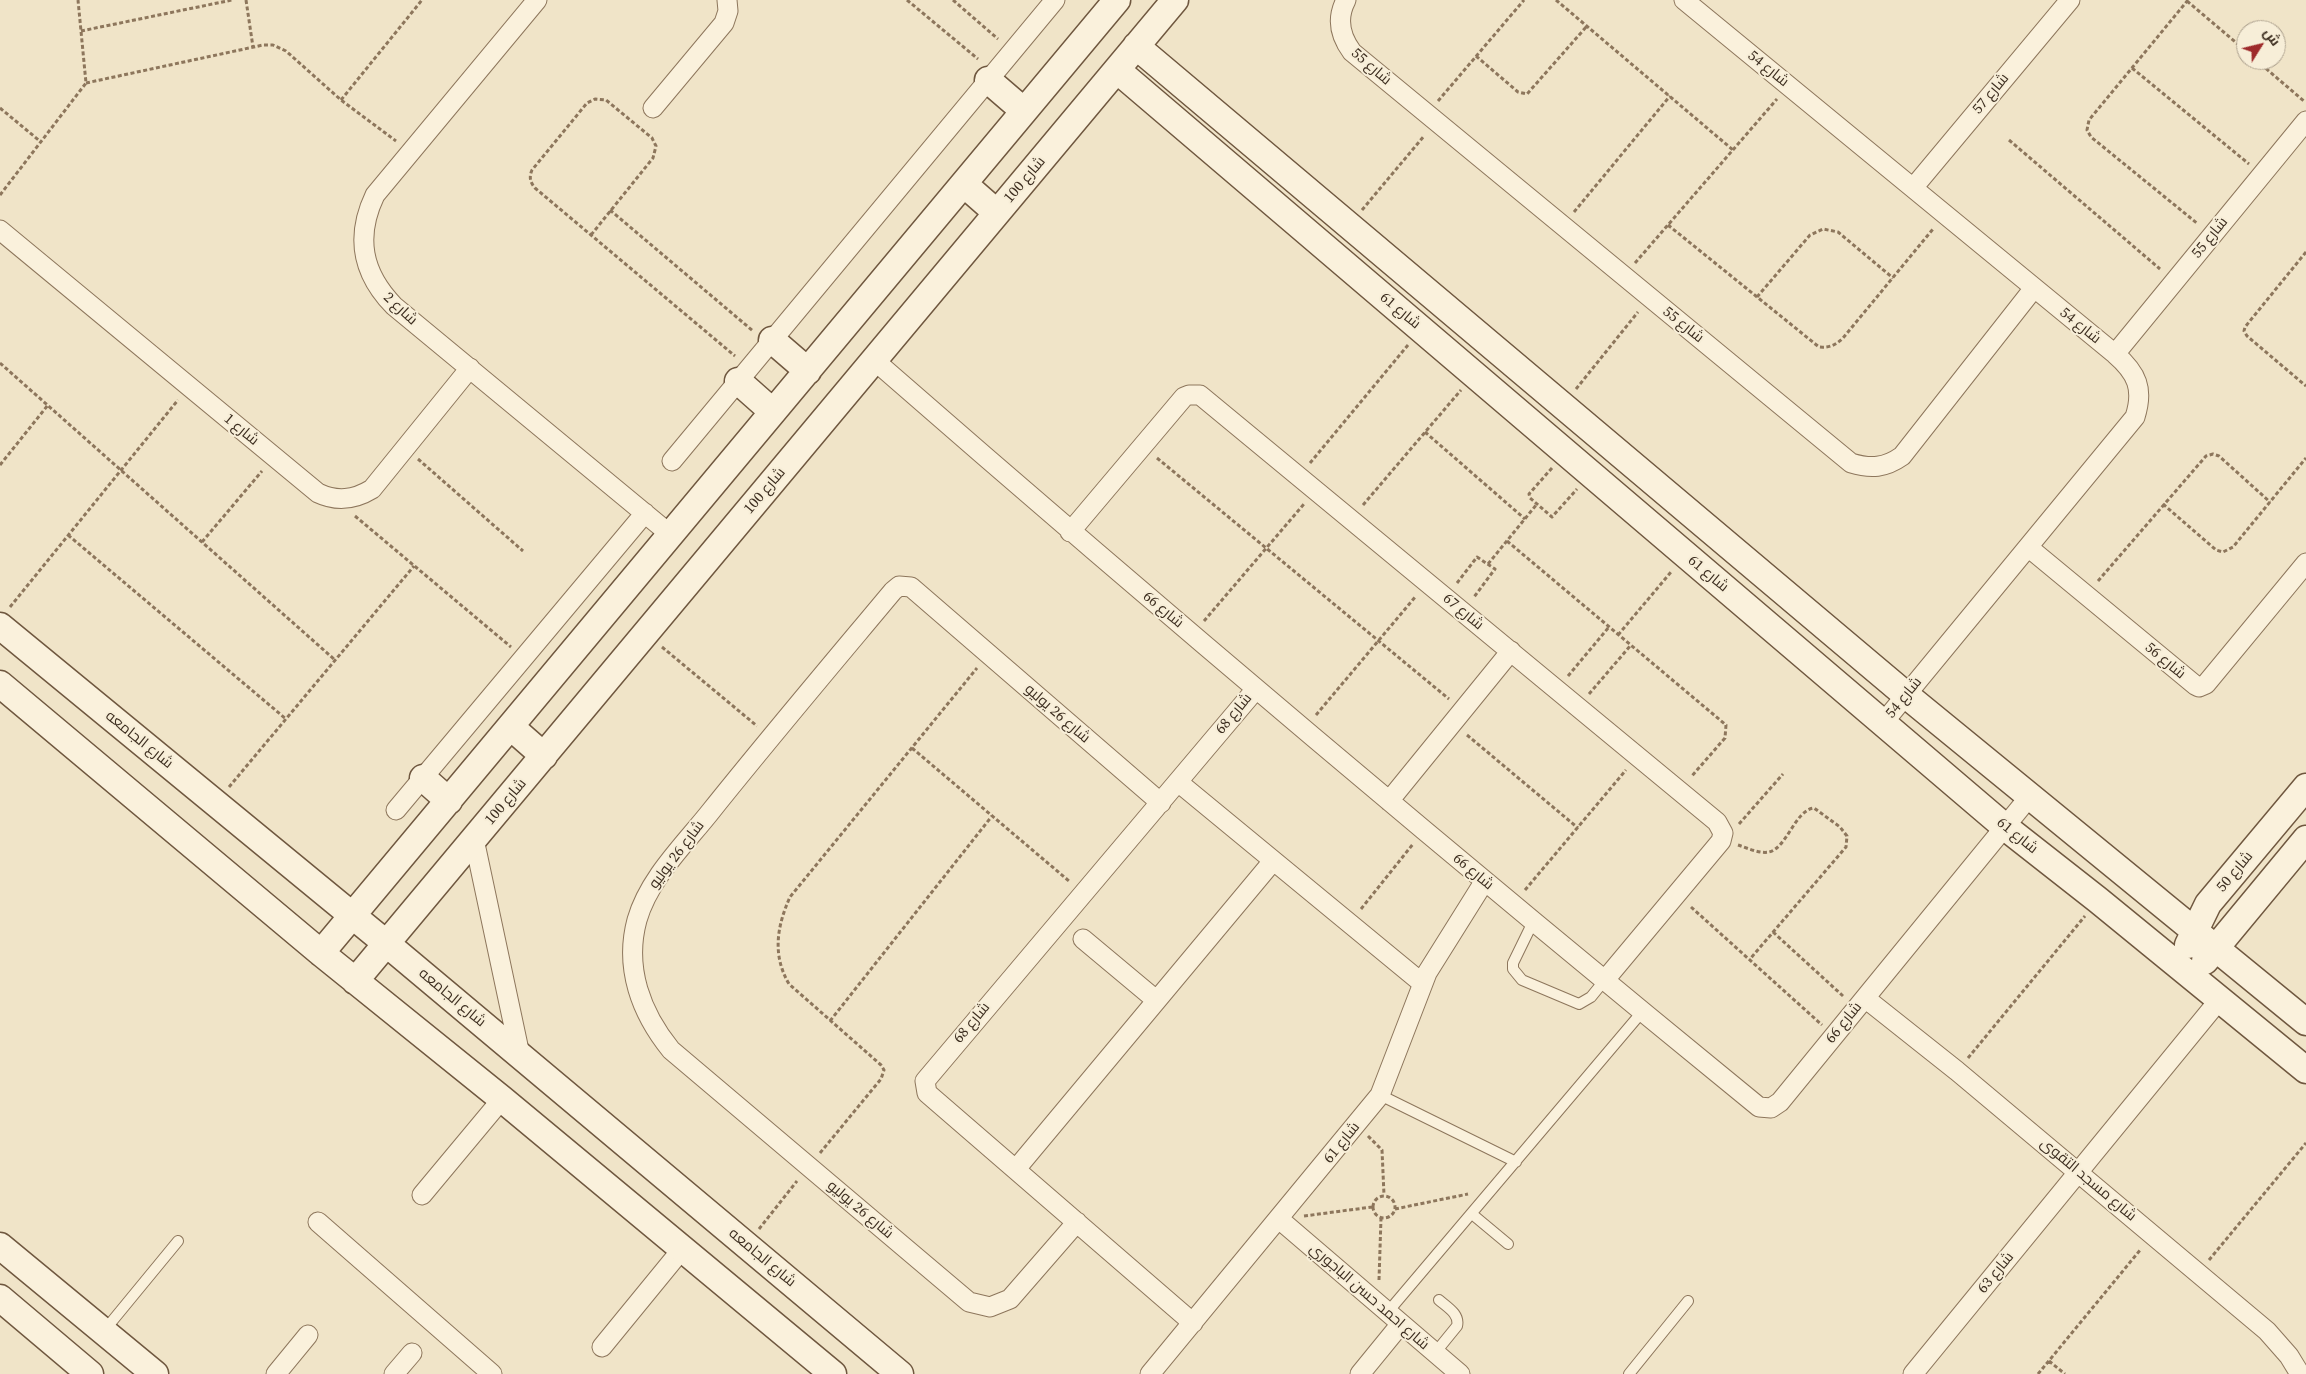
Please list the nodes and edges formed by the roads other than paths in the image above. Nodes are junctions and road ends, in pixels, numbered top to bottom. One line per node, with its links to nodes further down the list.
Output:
1 (537, 0): 23 (street, شارع 2)
2 (727, 0): 12 (street)
3 (1054, 0): 11 (street)
4 (1117, 0): 13 (main road)
5 (1174, 0): 9 (main road, شارع 100)
6 (1346, 0): 19 (street, شارع 55)
7 (1684, 0): 16 (street, شارع 54)
8 (2070, 0): 16 (street, شارع 57)
9 (1136, 46): 10 (main road, شارع 100); 37 (main road)
10 (1117, 70): 17 (main road, شارع 100); 38 (main road, شارع 61)
11 (991, 76): 13 (main road); 20 (street)
12 (653, 108)
13 (1024, 111): 15 (main road)
14 (2306, 121): 21 (street, شارع 55)
15 (964, 184): 17 (main road); 24 (main road)
16 (1913, 188): 19 (street, شارع 54)
17 (998, 213): 22 (main road, شارع 100)
18 (0, 230): 23 (street, شارع 1)
19 (2034, 288): 21 (street, شارع 54)
20 (770, 342): 24 (main road); 25 (street)
21 (2115, 354): 31 (street, شارع 54)
22 (874, 360): 29 (street, شارع 66); 40 (main road, شارع 100)
23 (470, 368): 28 (street, شارع 2)
24 (808, 371): 26 (main road)
25 (744, 374): 26 (main road); 27 (street)
26 (773, 412): 30 (main road)
27 (672, 460)
28 (646, 513): 30 (street, شارع 2); 41 (street)
29 (1070, 532): 34 (street, شارع 67); 36 (street, شارع 66)
30 (671, 534): 39 (main road)
31 (2028, 547): 32 (street, شارع 56); 37 (street, شارع 54)
32 (2306, 563)
33 (3, 619): 54 (main road, شارع الجامعه)
34 (1511, 652): 46 (street); 62 (street, شارع 67)
35 (0, 684): 60 (main road)
36 (1256, 689): 42 (street, شارع 68); 46 (street, شارع 66)
37 (1906, 695): 38 (street, شارع 54); 44 (main road)
38 (1883, 723): 49 (main road, شارع 61)
39 (511, 727): 40 (main road); 45 (main road)
40 (544, 756): 51 (main road, شارع 100)
41 (423, 778): 45 (main road); 48 (street)
42 (1178, 782): 47 (street, شارع 68); 52 (street)
43 (2306, 786): 56 (main road, شارع 50)
44 (2030, 796): 49 (street, شارع 66); 56 (main road)
45 (449, 801): 54 (main road)
46 (1389, 801): 53 (street, شارع 66)
47 (1160, 803): 75 (street, شارع 68); 81 (street, شارع 26 يوليو)
48 (396, 810)
49 (2005, 827): 61 (main road, شارع 61); 67 (street, شارع 66)
50 (2306, 839): 59 (main road)
51 (474, 840): 58 (main road, شارع 100); 70 (street)
52 (1273, 861): 64 (street); 66 (street)
53 (1484, 882): 55 (street, شارع 66); 64 (street, شارع 61)
54 (353, 916): 58 (main road, شارع الجامعه); 60 (main road)
55 (1533, 922): 62 (street, شارع 66); 62 (lane)
56 (2195, 930): 59 (main road); 61 (main road, شارع 50)
57 (1083, 939): 66 (street)
58 (387, 944): 63 (main road, شارع 100); 70 (main road, شارع الجامعه)
59 (2216, 947): 61 (main road); 69 (main road)
60 (321, 953): 63 (main road)
61 (2186, 972): 65 (main road, شارع 61)
62 (1604, 980): 68 (street, شارع 66)
63 (355, 981): 73 (main road)
64 (1422, 983): 72 (street, شارع 61)
65 (2220, 999): 71 (main road, شارع 61); 76 (street, شارع 63)
66 (1156, 1000): 75 (street)
67 (1861, 1003): 68 (street, شارع 66); 76 (street, شارع مسجد التقوى)
68 (1642, 1012): 74 (lane)
69 (2306, 1022)
70 (520, 1055): 89 (main road, شارع الجامعه)
71 (2306, 1070)
72 (1380, 1095): 74 (lane); 79 (street, شارع 61)
73 (502, 1099): 77 (street); 85 (main road)
74 (1516, 1162): 78 (lane)
75 (1016, 1169): 81 (street, شارع 68)
76 (2078, 1172): 109 (street, شارع 63); 110 (street, شارع مسجد التقوى)
77 (422, 1196)
78 (1472, 1214): 83 (lane); 90 (lane)
79 (1279, 1219): 90 (street, شارع احمد حسن الباجوري); 91 (street, شارع 61)
80 (318, 1222): 102 (street)
81 (1077, 1222): 91 (street, شارع 68)
82 (178, 1241): 92 (lane)
83 (1508, 1244)
84 (0, 1246): 92 (main road)
85 (683, 1248): 94 (main road); 95 (street)
86 (0, 1298): 98 (main road)
87 (1439, 1300): 97 (lane)
88 (1688, 1301): 108 (lane)
89 (816, 1304): 94 (main road); 104 (main road, شارع الجامعه)
90 (1389, 1315): 97 (street, شارع احمد حسن الباجوري); 106 (street)
91 (1192, 1323): 105 (street, شارع 61)
92 (103, 1331): 99 (main road)
93 (308, 1335): 100 (street)
94 (790, 1337): 103 (main road)
95 (602, 1347)
96 (412, 1353): 101 (street)
97 (1435, 1353): 107 (street, شارع احمد حسن الباجوري)
98 (90, 1374)
99 (154, 1374)
100 (276, 1374)
101 (394, 1374)
102 (492, 1374)
103 (833, 1374)
104 (900, 1374)
105 (1150, 1374)
106 (1360, 1374)
107 (1460, 1374)
108 (1629, 1374)
109 (1913, 1374)
110 (2300, 1374)

